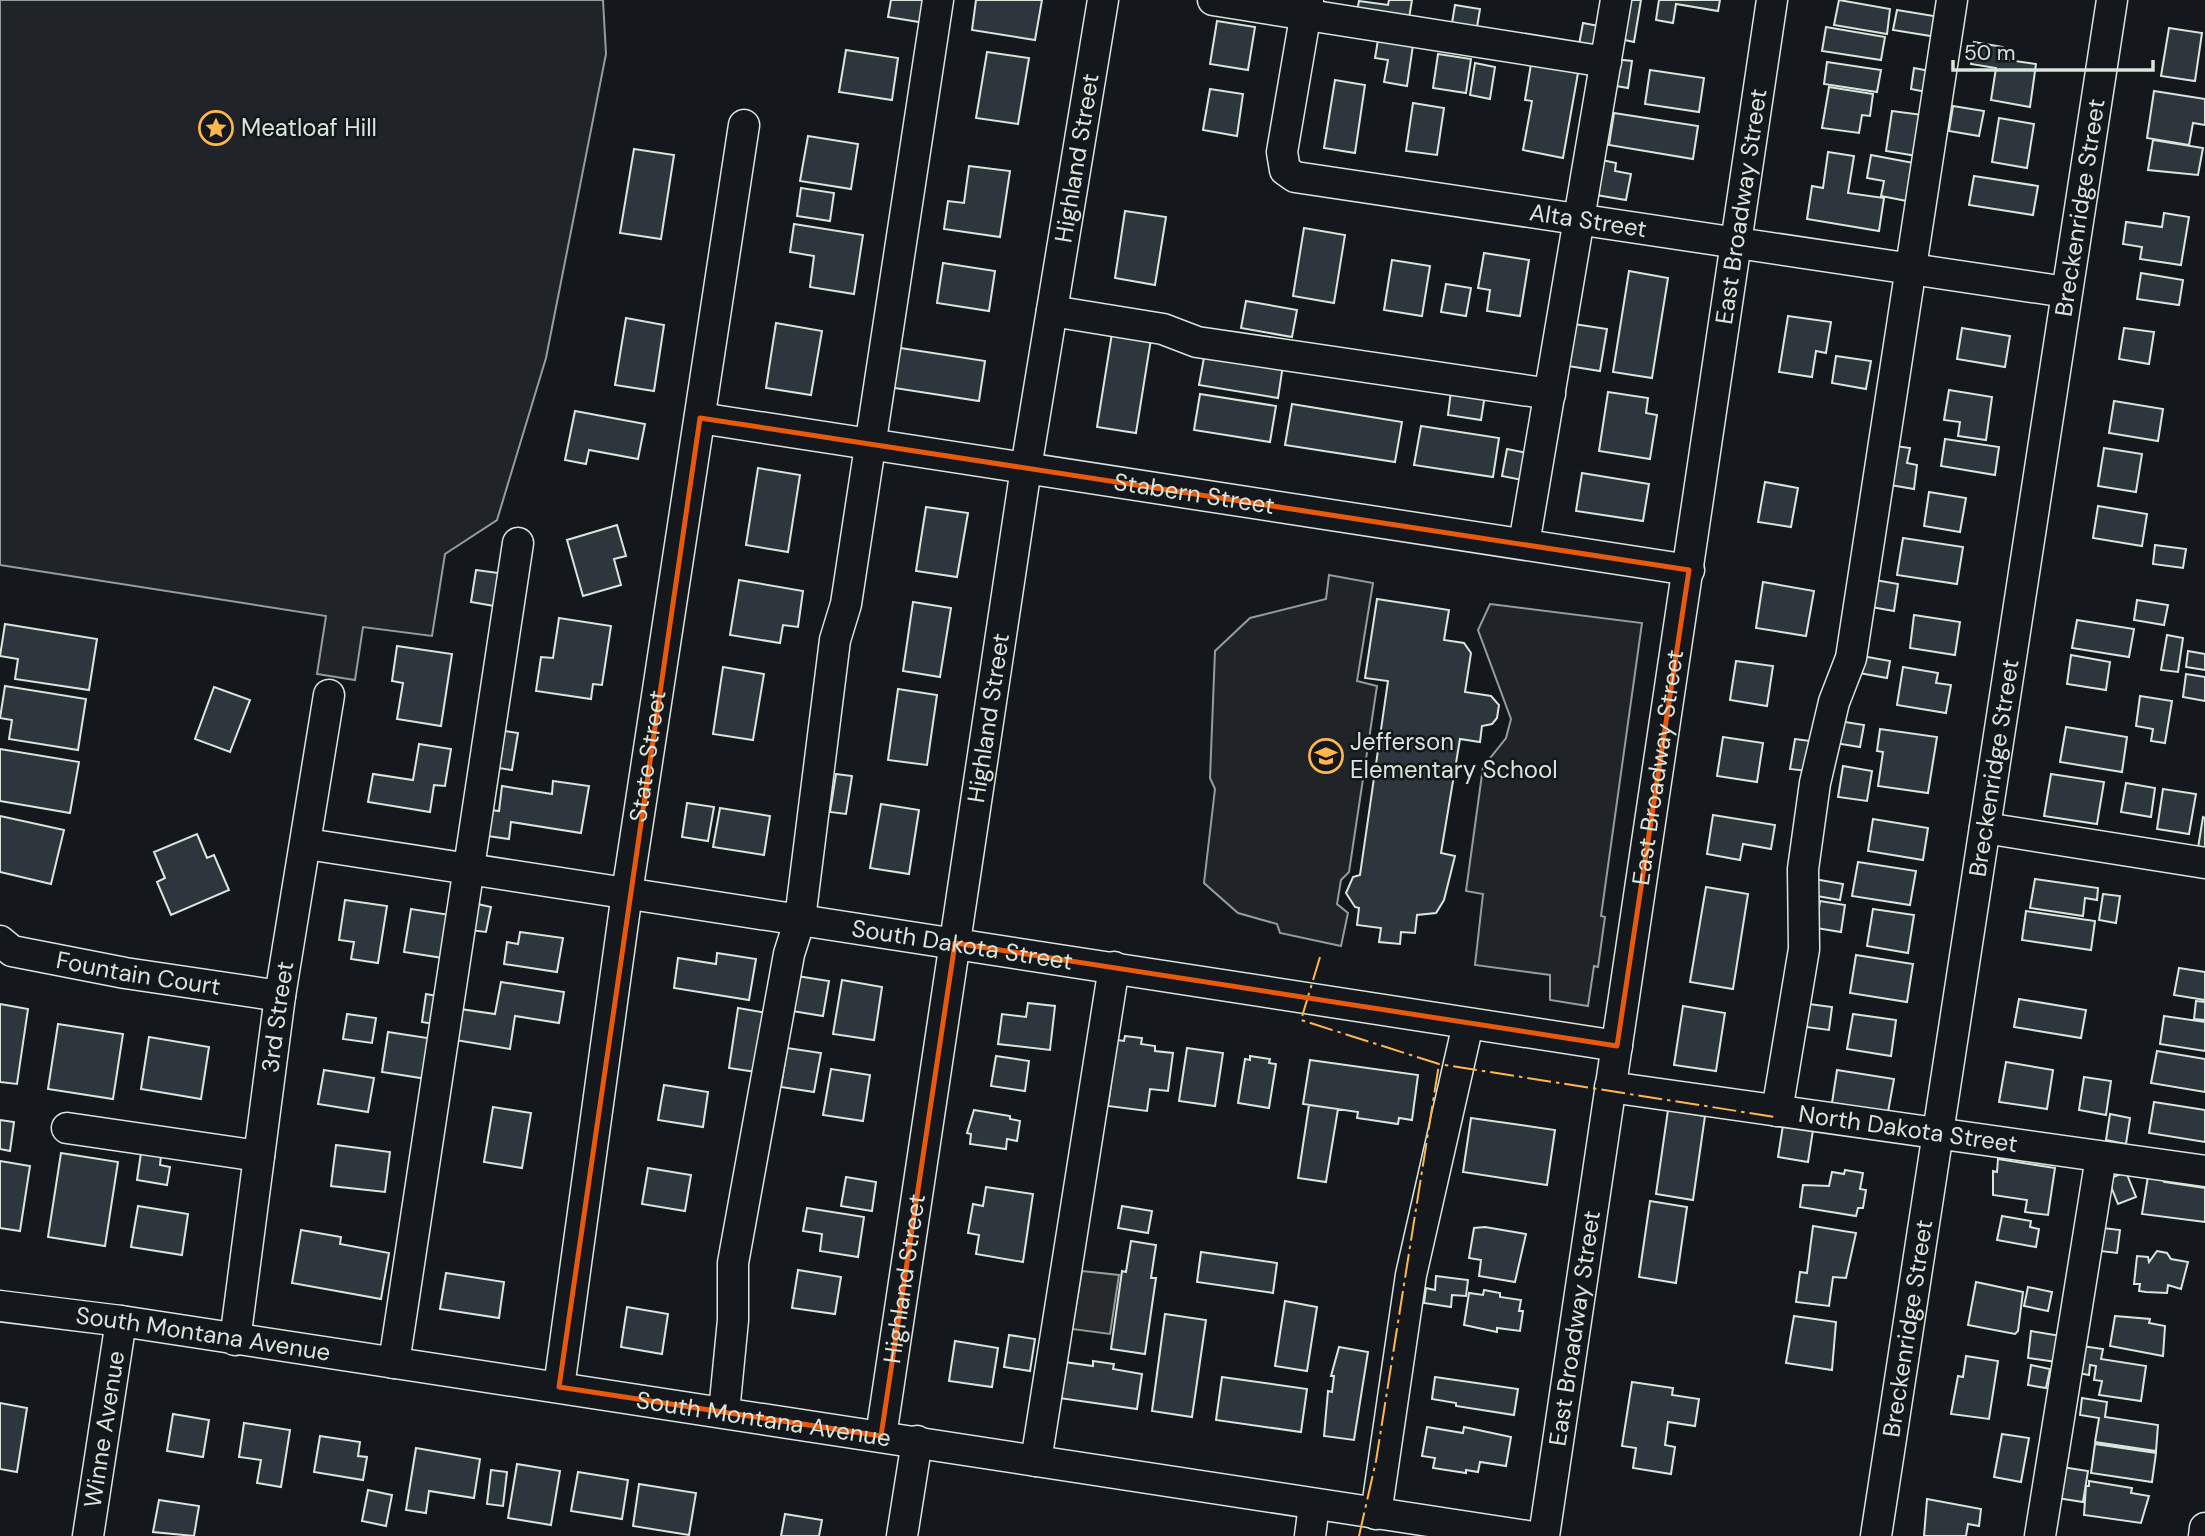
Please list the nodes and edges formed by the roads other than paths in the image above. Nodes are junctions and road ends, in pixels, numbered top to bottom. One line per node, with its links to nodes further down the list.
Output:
1 (937, 0): 18 (street)
2 (1104, 0): 15 (street, Highland Street)
3 (1213, 0): 8 (street)
4 (1616, 0): 9 (street)
5 (1772, 0): 12 (street, East Broadway Street)
6 (1952, 0): 13 (street)
7 (2112, 0): 14 (street, Breckenridge Street)
8 (1306, 7): 9 (street); 11 (street, Alta Street)
9 (1606, 62): 11 (street)
10 (744, 125): 17 (street, State Street)
11 (1581, 221): 12 (street, Alta Street); 16 (street)
12 (1737, 244): 13 (street, Alta Street); 22 (street, East Broadway Street)
13 (1908, 269): 14 (street, Alta Street); 37 (street)
14 (2066, 292): 24 (street, Breckenridge Street)
15 (1052, 311): 16 (street); 19 (street, Highland Street)
16 (1550, 394): 21 (street)
17 (700, 418): 18 (street, Stabern Street); 28 (street, State Street)
18 (869, 444): 19 (street, Stabern Street); 29 (street)
19 (1026, 468): 21 (street, Stabern Street); 31 (street, Highland Street)
20 (518, 543): 27 (street)
21 (1524, 544): 22 (street, Stabern Street)
22 (1689, 570): 35 (street, East Broadway Street)
23 (329, 695): 25 (street, 3rd Street)
24 (1985, 828): 26 (street); 39 (street, Breckenridge Street)
25 (307, 844): 27 (street, South Dakota Street); 33 (street, 3rd Street)
26 (2205, 863)
27 (468, 869): 28 (street, South Dakota Street); 46 (street)
28 (627, 893): 29 (street, South Dakota Street); 47 (street, State Street)
29 (800, 919): 31 (street, South Dakota Street); 48 (street)
30 (0, 941): 33 (street, Fountain Court)
31 (955, 943): 32 (street, South Dakota Street); 49 (street, Highland Street)
32 (1114, 967): 34 (street, South Dakota Street); 51 (street)
33 (280, 996): 40 (street, 3rd Street)
34 (1468, 1024): 35 (street, South Dakota Street); 53 (street)
35 (1616, 1046): 36 (street, East Broadway Street)
36 (1610, 1087): 37 (street, North Dakota Street); 59 (street, East Broadway Street)
37 (1777, 1111): 39 (street, North Dakota Street)
38 (67, 1128): 40 (street)
39 (1939, 1134): 41 (street, North Dakota Street); 60 (street, Breckenridge Street)
40 (259, 1156): 45 (street, 3rd Street)
41 (2101, 1157): 42 (street, North Dakota Street); 61 (street)
42 (2205, 1171)
43 (0, 1306): 44 (street, South Montana Avenue)
44 (121, 1321): 45 (street, South Montana Avenue); 55 (street, Winne Avenue)
45 (235, 1340): 46 (street, South Montana Avenue)
46 (394, 1363): 47 (street, South Montana Avenue)
47 (559, 1387): 48 (street, South Montana Avenue)
48 (724, 1412): 49 (street, South Montana Avenue)
49 (881, 1436): 50 (street, South Montana Avenue)
50 (917, 1441): 51 (street, South Montana Avenue); 56 (street)
51 (1036, 1461): 52 (street, South Montana Avenue)
52 (1314, 1505): 53 (street, South Montana Avenue); 57 (street)
53 (1376, 1514): 58 (street, South Montana Avenue)
54 (2205, 1528): 62 (street)
55 (88, 1536)
56 (902, 1536)
57 (1310, 1536)
58 (1527, 1536)
59 (1544, 1536)
60 (1876, 1536)
61 (2040, 1536)
62 (2204, 1536)

